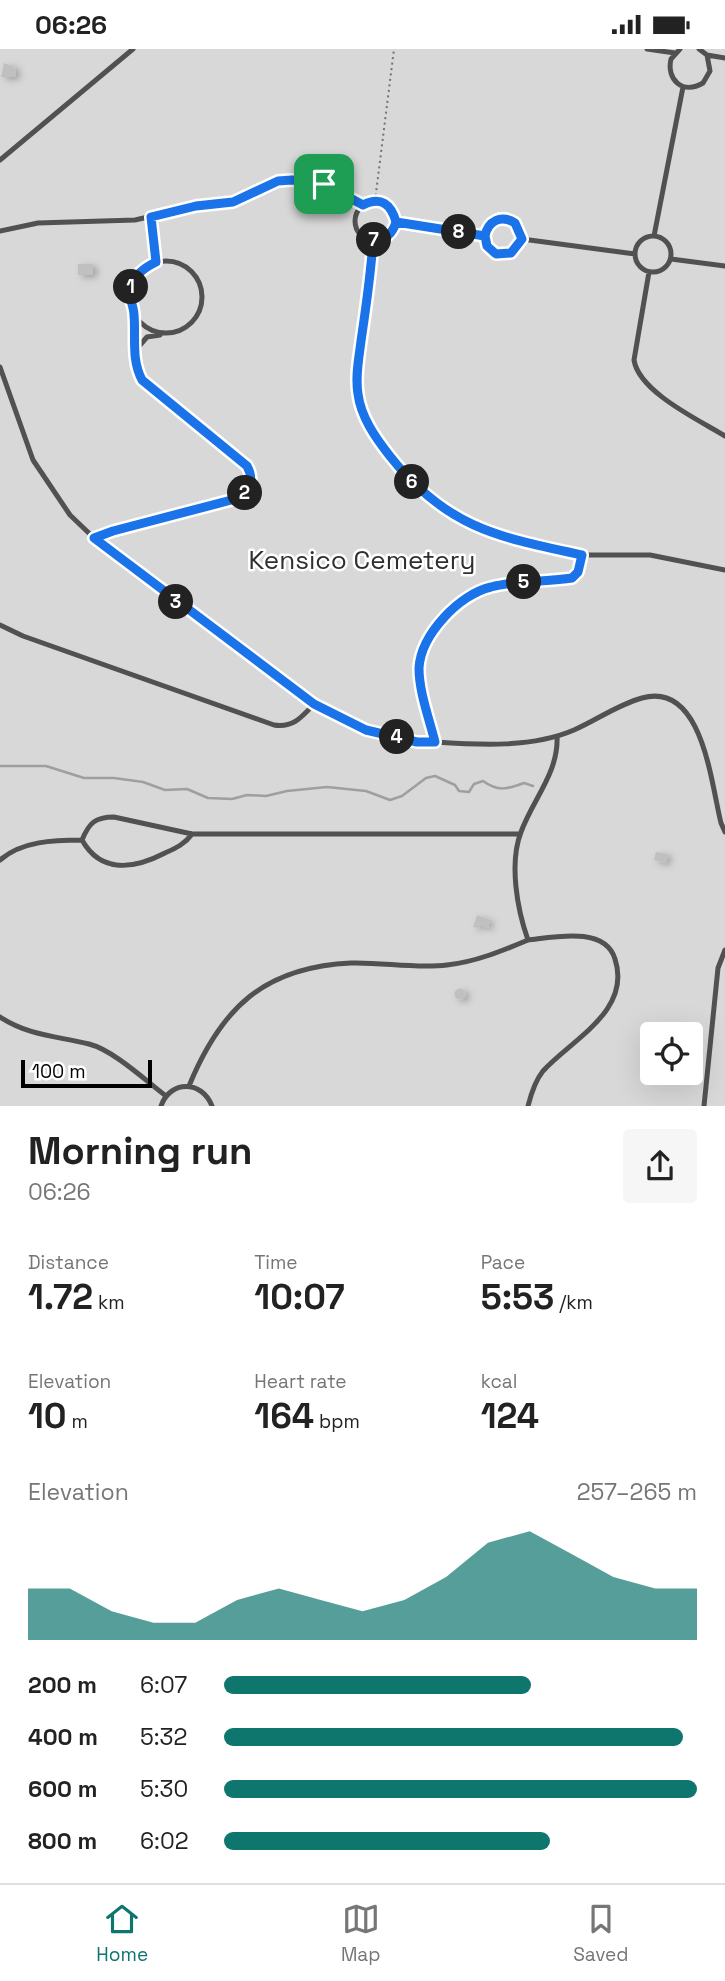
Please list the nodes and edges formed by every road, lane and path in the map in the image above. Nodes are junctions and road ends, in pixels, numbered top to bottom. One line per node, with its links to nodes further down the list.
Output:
1 (133, 49): 9 (lane)
2 (394, 49): 10 (path)
3 (648, 49): 5 (lane)
4 (699, 49): 6 (lane)
5 (677, 51): 8 (lane)
6 (706, 55): 7 (lane); 8 (lane)
7 (725, 58)
8 (683, 87): 16 (lane)
9 (0, 160)
10 (374, 201): 11 (lane); 13 (lane)
11 (363, 205): 12 (lane); 18 (lane)
12 (151, 217): 14 (lane); 21 (lane)
13 (396, 222): 15 (lane); 18 (lane)
14 (0, 231)
15 (485, 236): 17 (lane); 17 (lane)
16 (654, 236): 19 (lane); 20 (lane)
17 (522, 239): 19 (lane)
18 (373, 240): 30 (lane)
19 (635, 254): 23 (lane)
20 (671, 259): 22 (lane); 23 (lane)
21 (156, 262): 24 (lane); 25 (lane)
22 (725, 266)
23 (649, 272): 28 (lane)
24 (134, 313): 25 (lane); 26 (lane)
25 (160, 335): 26 (lane)
26 (134, 352): 29 (lane)
27 (0, 367): 29 (lane)
28 (725, 436)
29 (94, 538): 33 (lane)
30 (582, 555): 31 (lane); 35 (lane)
31 (725, 570)
32 (0, 625): 33 (lane)
33 (314, 704): 35 (lane)
34 (557, 736): 35 (lane); 36 (lane); 38 (lane)
35 (435, 742)
36 (725, 832)
37 (192, 834): 38 (lane); 39 (lane); 39 (lane)
38 (520, 834): 41 (lane)
39 (82, 840): 40 (lane)
40 (0, 860)
41 (528, 940): 44 (lane); 48 (lane)
42 (725, 950): 49 (lane)
43 (0, 1017): 45 (lane)
44 (189, 1086): 45 (lane); 47 (lane)
45 (166, 1096): 46 (lane)
46 (161, 1106)
47 (212, 1106)
48 (528, 1106)
49 (704, 1106)

